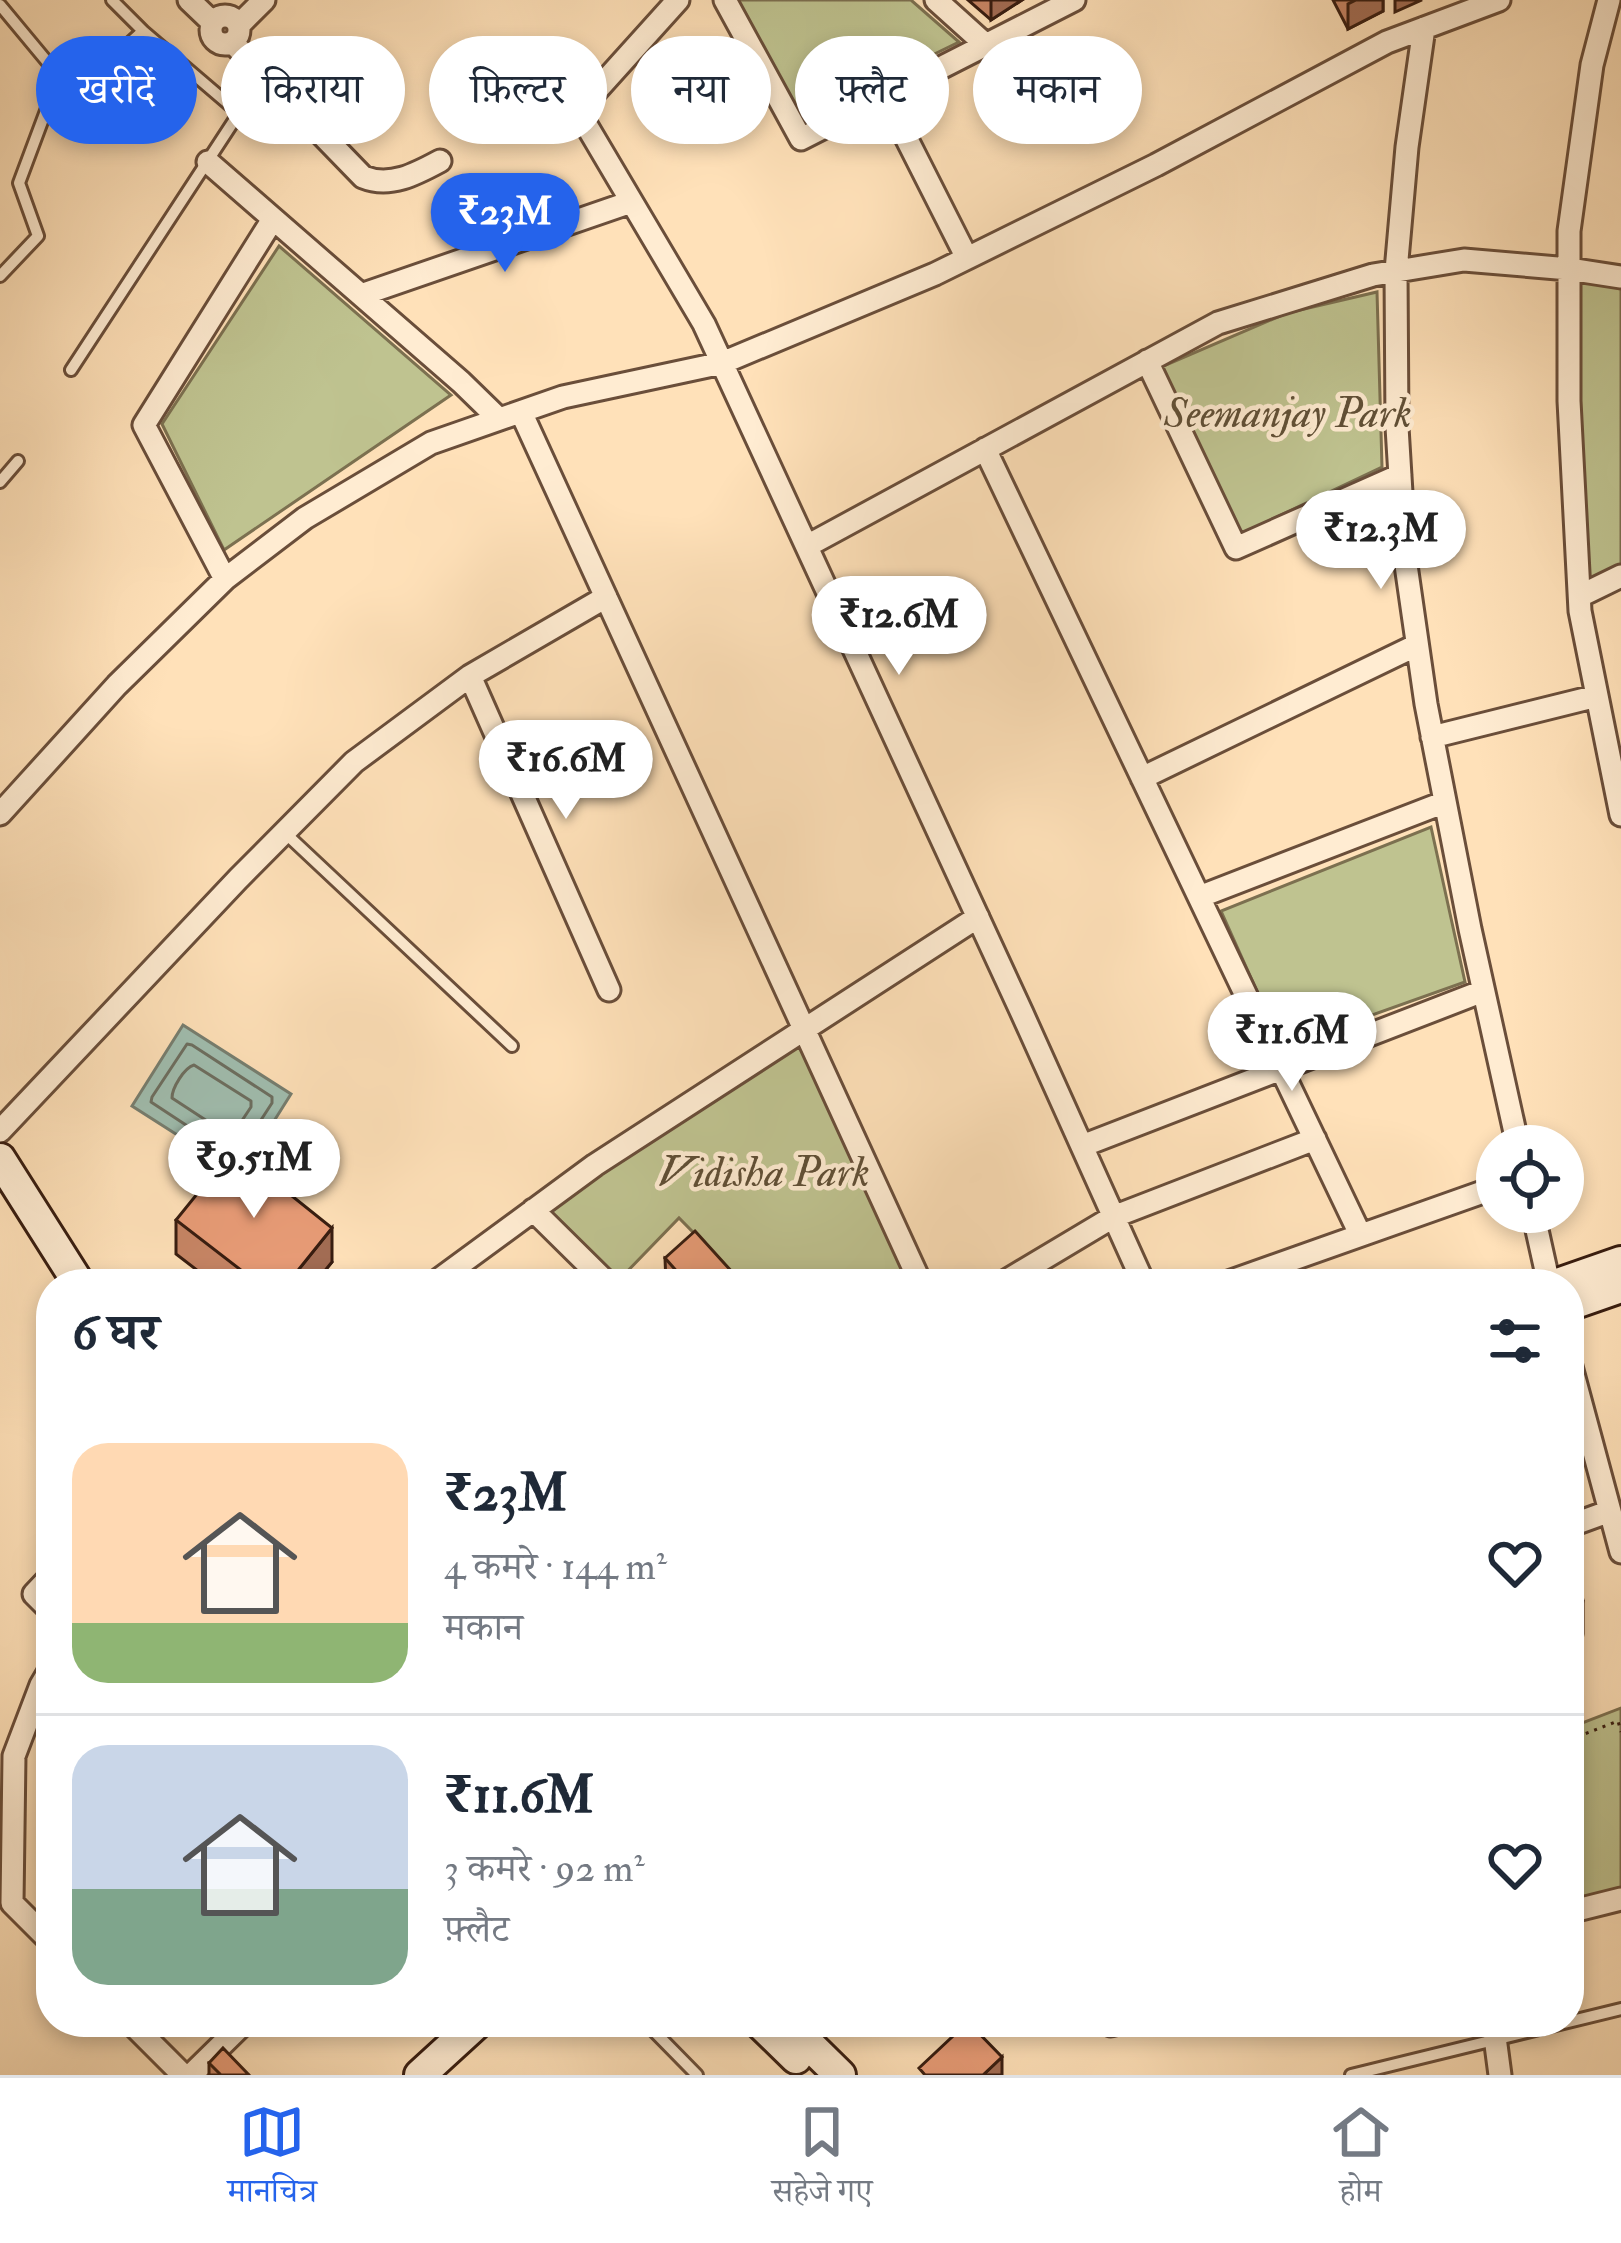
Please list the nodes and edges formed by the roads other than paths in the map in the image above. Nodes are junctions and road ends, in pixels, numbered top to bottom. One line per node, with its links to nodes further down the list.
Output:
1 (112, 0): 12 (lane)
2 (189, 0): 13 (street)
3 (264, 0): 13 (street)
4 (678, 0): 23 (street)
5 (725, 0): 18 (street)
6 (936, 0): 15 (street)
7 (1074, 0): 16 (street)
8 (1499, 0): 11 (street)
9 (1609, 0): 26 (street)
10 (0, 5): 17 (lane)
11 (1424, 28): 25 (street); 27 (street)
12 (143, 31): 14 (lane); 22 (lane)
13 (235, 34): 21 (street)
14 (137, 36)
15 (976, 36)
16 (1004, 36)
17 (36, 49)
18 (795, 128)
19 (36, 136): 28 (lane)
20 (910, 144): 25 (street)
21 (440, 161)
22 (208, 162): 24 (street); 33 (lane)
23 (631, 202): 30 (street); 32 (street)
24 (273, 219): 30 (street); 41 (street)
25 (968, 258): 32 (street)
26 (1569, 269): 27 (street); 29 (street); 42 (street)
27 (1396, 271): 31 (street); 37 (street)
28 (0, 276)
29 (1621, 277)
30 (361, 295): 34 (street)
31 (1147, 361): 35 (street); 37 (street)
32 (722, 363): 34 (street); 39 (street)
33 (71, 370)
34 (510, 415): 41 (street); 43 (street)
35 (986, 449): 39 (street); 49 (street)
36 (18, 461): 38 (lane)
37 (1400, 475): 44 (street)
38 (0, 482)
39 (807, 546): 55 (street)
40 (1621, 576): 42 (street)
41 (225, 578): 51 (street)
42 (1580, 596): 46 (street)
43 (606, 597): 45 (street); 58 (street)
44 (1417, 645): 47 (street); 49 (street)
45 (470, 676): 53 (street); 56 (street)
46 (1598, 696): 47 (street); 48 (street)
47 (1432, 737): 50 (street)
48 (1616, 762): 52 (street)
49 (1142, 778): 54 (street)
50 (1445, 802): 54 (street); 57 (street)
51 (0, 814)
52 (1621, 815)
53 (284, 832): 59 (lane); 62 (street)
54 (1199, 897): 60 (street)
55 (978, 917): 58 (street); 64 (street)
56 (609, 990)
57 (1484, 992): 60 (street); 61 (street)
58 (803, 1028): 67 (street); 75 (street)
59 (512, 1046)
60 (1281, 1068): 63 (street); 64 (street)
61 (1513, 1125)
62 (0, 1131)
63 (1316, 1139): 68 (street); 70 (street)
64 (1082, 1146): 68 (street)
65 (0, 1159): 72 (main road)
66 (1476, 1194): 70 (street)
67 (533, 1210): 73 (street); 74 (street)
68 (1113, 1216): 76 (street); 77 (street)
69 (1538, 1233): 79 (street)
70 (1360, 1234): 78 (street)
71 (1621, 1262): 80 (main road)
72 (70, 1269)
73 (455, 1269)
74 (593, 1269)
75 (914, 1269)
76 (1026, 1269)
77 (1137, 1269)
78 (1264, 1269)
79 (1546, 1269)
80 (1584, 1275)
81 (1621, 1287): 82 (main road)
82 (1584, 1300)
83 (1584, 1415): 84 (street)
84 (1610, 1511): 85 (street); 86 (street)
85 (1584, 1521)
86 (1621, 1552)
87 (36, 1698): 90 (street)
88 (1621, 1899): 89 (street)
89 (1584, 1908)
90 (36, 1927)
91 (1621, 2009): 92 (lane)
92 (1584, 2015)
93 (146, 2037): 103 (street)
94 (229, 2037): 103 (street)
95 (440, 2037): 104 (main road)
96 (450, 2037): 102 (main road)
97 (660, 2037): 105 (lane)
98 (775, 2037): 106 (main road)
99 (801, 2037): 107 (main road)
100 (1476, 2037): 108 (lane)
101 (1496, 2037): 109 (street)
102 (437, 2070)
103 (187, 2075)
104 (398, 2075)
105 (697, 2075)
106 (813, 2075)
107 (840, 2075)
108 (1353, 2075)
109 (1501, 2075)

